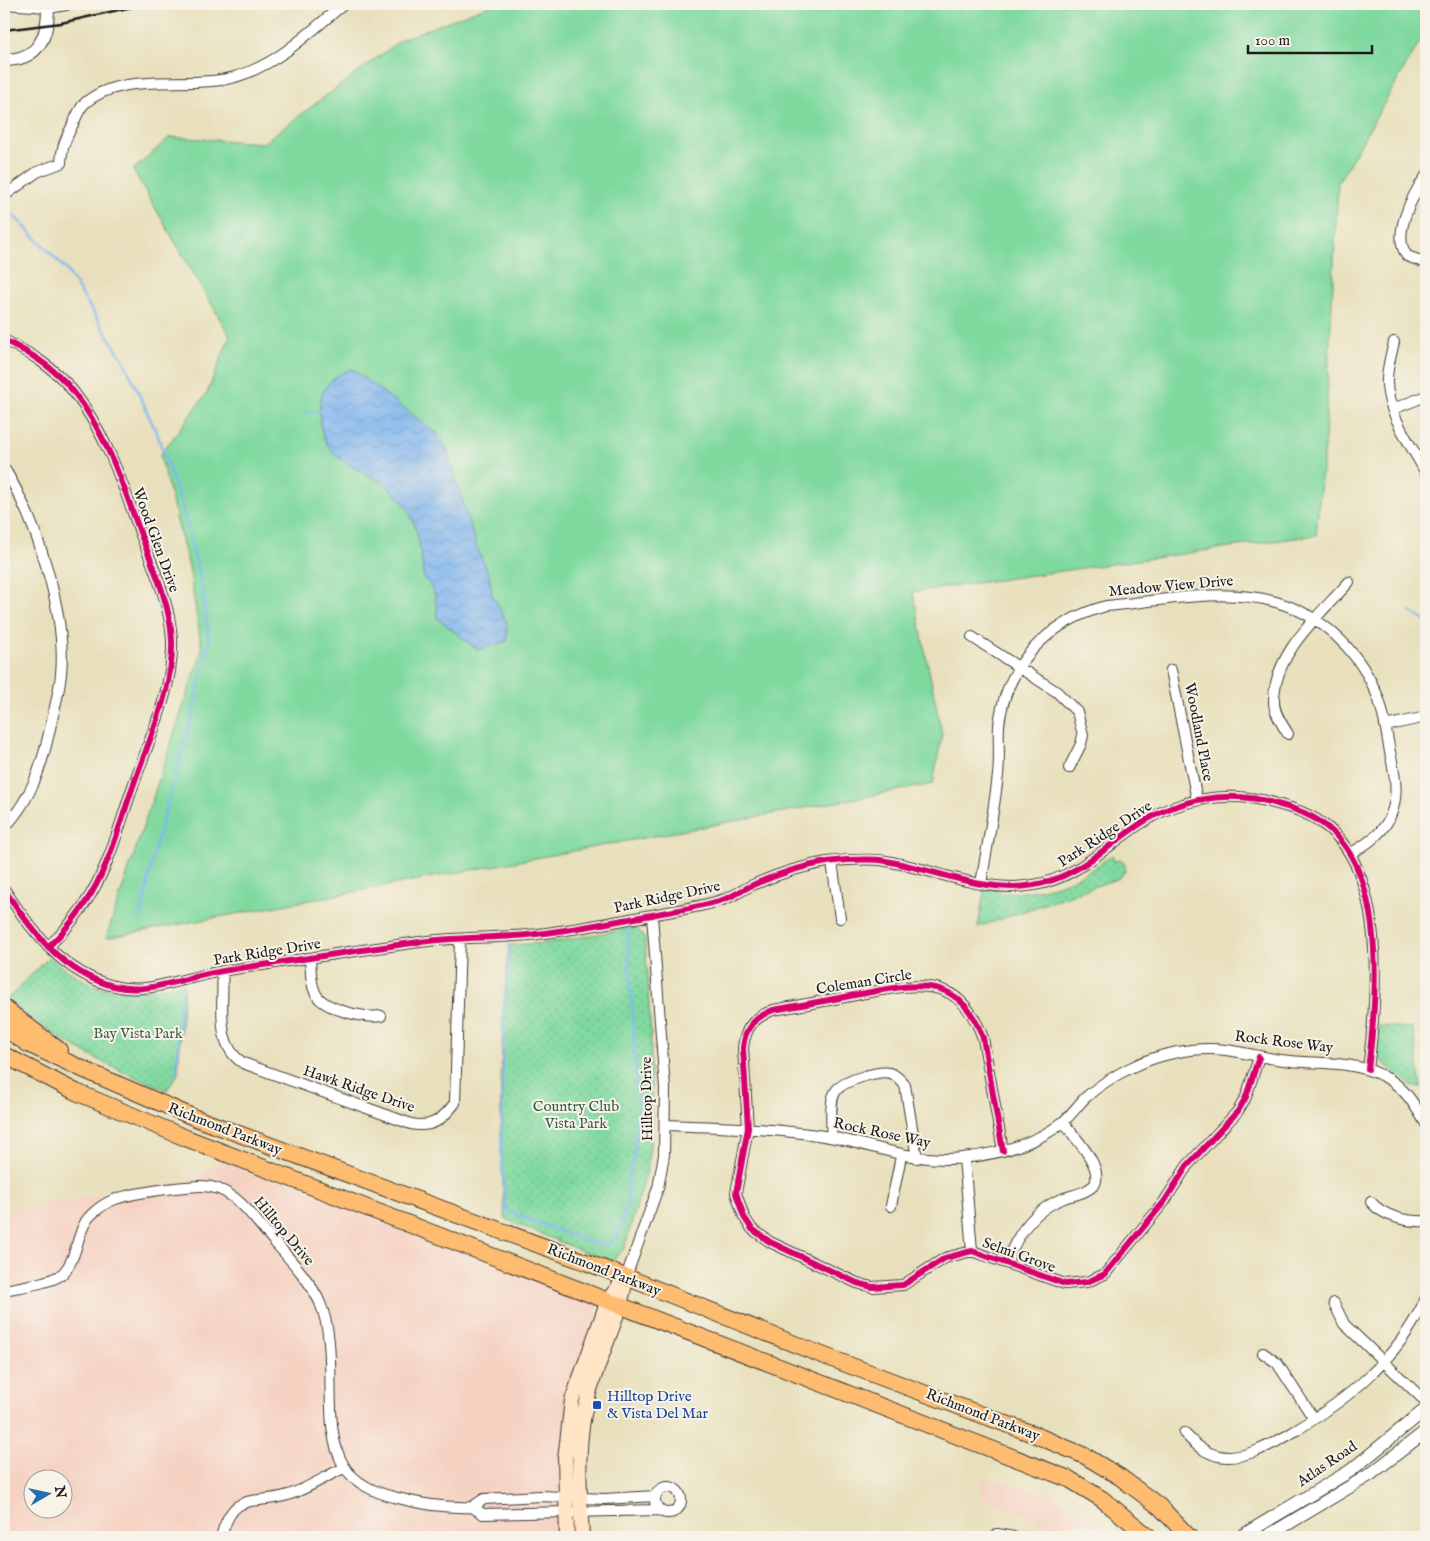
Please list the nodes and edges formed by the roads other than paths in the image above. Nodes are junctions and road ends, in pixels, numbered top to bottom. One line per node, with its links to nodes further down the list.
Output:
1 (4, 4): 4 (street)
2 (66, 4): 4 (street)
3 (344, 4): 7 (street)
4 (49, 5): 5 (street)
5 (4, 60)
6 (1426, 176): 8 (street)
7 (4, 196)
8 (1426, 263)
9 (4, 340): 33 (street, Wood Glen Drive)
10 (1394, 342): 12 (street)
11 (1426, 396): 12 (street)
12 (1393, 410): 14 (street)
13 (4, 468): 25 (street)
14 (1426, 473)
15 (1349, 582): 16 (street)
16 (1315, 620): 18 (street, Meadow View Drive); 21 (street, Meadow View Drive); 22 (street)
17 (972, 637): 18 (street)
18 (1019, 668): 23 (street); 28 (street, Meadow View Drive)
19 (1171, 670): 24 (street, Woodland Place)
20 (1426, 717): 21 (street)
21 (1385, 726): 26 (street, Meadow View Drive)
22 (1288, 734)
23 (1069, 768)
24 (1197, 800): 26 (street, Park Ridge Drive); 28 (street, Park Ridge Drive)
25 (4, 828)
26 (1350, 854): 41 (street, Park Ridge Drive)
27 (832, 862): 28 (street, Park Ridge Drive); 30 (street, Park Ridge Drive); 31 (street)
28 (981, 884)
29 (4, 889): 33 (street, Park Ridge Drive)
30 (652, 915): 32 (street, Park Ridge Drive); 45 (street, Hilltop Drive)
31 (840, 918)
32 (460, 938): 34 (street, Park Ridge Drive); 35 (street, Hawk Ridge Drive)
33 (48, 947): 35 (street, Park Ridge Drive)
34 (310, 958): 35 (street, Park Ridge Drive); 37 (street)
35 (222, 971)
36 (4, 1008): 42 (highway)
37 (381, 1016)
38 (4, 1028): 42 (highway, Richmond Parkway)
39 (4, 1055): 60 (highway, Richmond Parkway)
40 (1259, 1057): 41 (street, Rock Rose Way); 43 (street, Rock Rose Way); 56 (street, Selmi Grove)
41 (1368, 1069): 44 (street, Rock Rose Way)
42 (86, 1071): 57 (highway, Richmond Parkway)
43 (1063, 1122): 48 (street, Rock Rose Way); 56 (street)
44 (1426, 1124)
45 (666, 1125): 46 (street, Rock Rose Way); 57 (street, Hilltop Drive)
46 (748, 1128): 47 (street, Rock Rose Way); 48 (street, Coleman Circle); 55 (street, Selmi Grove)
47 (831, 1137): 49 (street, Rock Rose Way); 50 (street)
48 (1003, 1151): 51 (street, Rock Rose Way)
49 (901, 1156): 50 (street, Rock Rose Way); 53 (street)
50 (917, 1158): 51 (street, Rock Rose Way)
51 (964, 1158): 55 (street)
52 (1371, 1202): 54 (street)
53 (891, 1206)
54 (1426, 1221)
55 (972, 1250): 56 (street, Selmi Grove)
56 (1007, 1262)
57 (626, 1277): 60 (main road, Hilltop Drive); 83 (highway, Richmond Parkway)
58 (4, 1290): 69 (street, Hilltop Drive)
59 (1426, 1298): 63 (street)
60 (615, 1302): 71 (main road, Hilltop Drive); 72 (main road, Hilltop Drive); 82 (highway, Richmond Parkway)
61 (1334, 1303): 63 (street)
62 (1263, 1354): 66 (street)
63 (1383, 1362): 64 (street); 66 (street)
64 (1426, 1402)
65 (1426, 1409): 84 (street, Atlas Road)
66 (1314, 1419): 68 (street)
67 (1426, 1431): 85 (street, Atlas Road)
68 (1184, 1433)
69 (344, 1468): 73 (street); 78 (street)
70 (656, 1496): 72 (street); 74 (street); 74 (street)
71 (566, 1497): 72 (street); 73 (street); 75 (main road, Hilltop Drive)
72 (580, 1498): 76 (main road, Hilltop Drive)
73 (472, 1507): 75 (street)
74 (660, 1510): 76 (street)
75 (566, 1513): 76 (street); 79 (main road, Hilltop Drive)
76 (581, 1513): 80 (main road, Hilltop Drive)
77 (996, 1534): 81 (street)
78 (221, 1537)
79 (567, 1537)
80 (582, 1537)
81 (1013, 1537)
82 (1148, 1537)
83 (1189, 1537)
84 (1240, 1537)
85 (1266, 1537)

